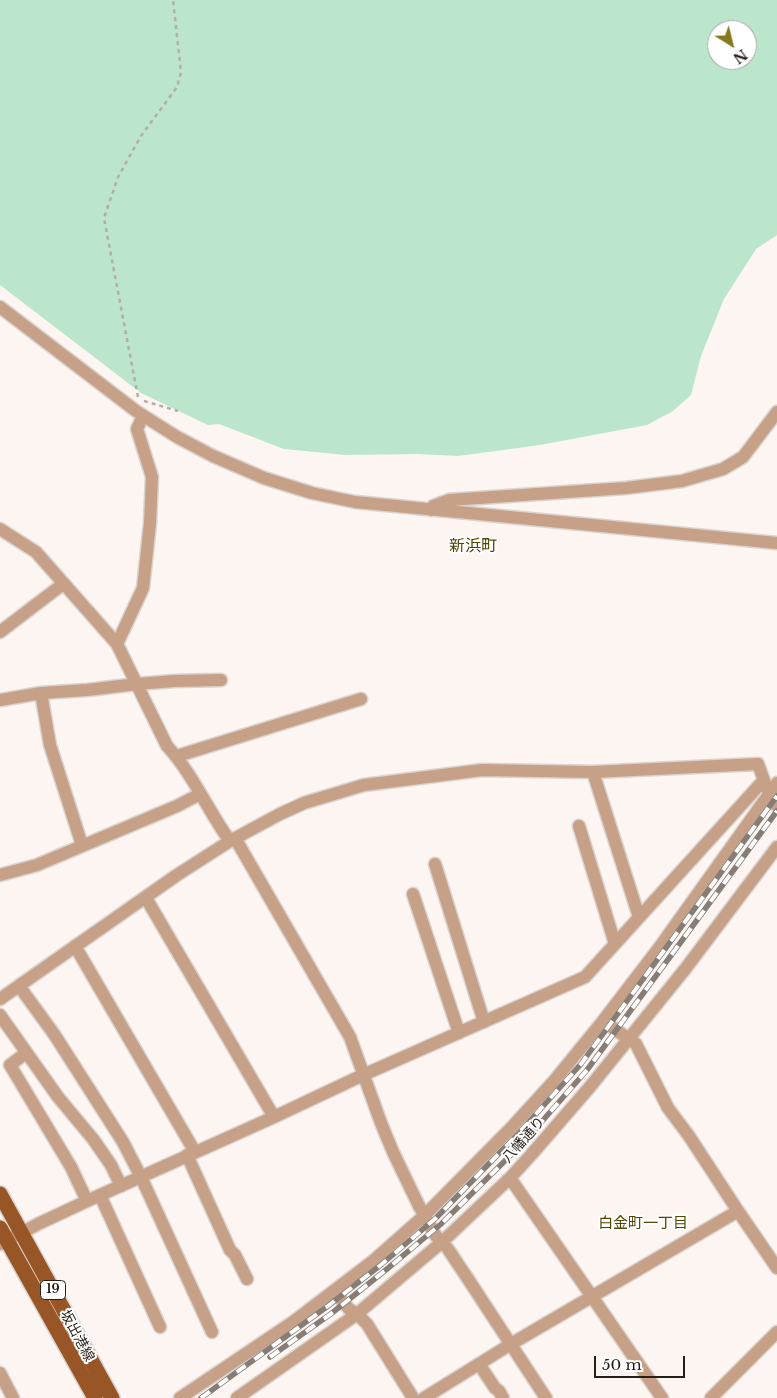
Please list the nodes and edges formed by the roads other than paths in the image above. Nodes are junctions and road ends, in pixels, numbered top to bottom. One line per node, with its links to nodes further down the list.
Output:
1 (0, 307): 3 (street)
2 (777, 412): 4 (street)
3 (143, 416): 4 (street); 9 (street)
4 (431, 510): 6 (street)
5 (0, 528): 7 (street)
6 (777, 543)
7 (63, 584): 8 (street); 9 (street)
8 (0, 632)
9 (117, 644): 11 (street)
10 (221, 680): 11 (street)
11 (137, 684): 12 (street); 15 (street)
12 (41, 693): 14 (street); 24 (street)
13 (361, 699): 15 (street)
14 (0, 700)
15 (177, 756): 19 (street)
16 (593, 772): 17 (street); 23 (street); 30 (street)
17 (763, 781): 20 (street); 30 (street)
18 (777, 783): 20 (street)
19 (200, 794): 23 (street); 24 (street)
20 (769, 794): 21 (street); 36 (street)
21 (777, 806)
22 (579, 826): 31 (street)
23 (232, 840): 29 (street); 41 (street)
24 (82, 846): 27 (street)
25 (777, 847): 39 (street, 八幡通り)
26 (435, 864): 37 (street)
27 (0, 874)
28 (413, 894): 38 (street)
29 (146, 898): 32 (street); 42 (street)
30 (640, 917): 31 (street)
31 (615, 944): 37 (street)
32 (74, 946): 33 (street); 43 (street)
33 (19, 986): 34 (street); 44 (street)
34 (0, 999)
35 (0, 1015): 40 (street)
36 (603, 1021): 39 (street); 51 (street)
37 (484, 1022): 38 (street)
38 (459, 1033): 41 (street)
39 (629, 1039): 45 (street, 八幡通り); 50 (street)
40 (26, 1053): 46 (street); 49 (street)
41 (363, 1075): 42 (street); 51 (street)
42 (274, 1117): 43 (street)
43 (191, 1153): 44 (street); 56 (street)
44 (141, 1177): 46 (street); 61 (street)
45 (510, 1178): 54 (street, 八幡通り); 58 (street)
46 (121, 1186): 48 (street)
47 (0, 1194): 52 (main road, 坂出港線 / 19)
48 (100, 1195): 49 (street); 60 (street)
49 (87, 1201): 52 (street)
50 (738, 1211): 55 (street); 58 (street)
51 (425, 1216): 54 (street); 57 (street)
52 (21, 1233): 53 (street); 66 (main road, 坂出港線 / 19)
53 (2, 1237): 66 (main road, 坂出港線 / 19)
54 (442, 1242): 59 (street, 八幡通り); 63 (street)
55 (777, 1268)
56 (246, 1279)
57 (334, 1291): 59 (street); 68 (street)
58 (591, 1297): 63 (street); 74 (street)
59 (357, 1314): 69 (street, 八幡通り); 70 (street)
60 (160, 1327)
61 (212, 1332)
62 (777, 1332): 75 (street)
63 (511, 1344): 64 (street); 73 (street)
64 (479, 1364): 71 (street); 72 (street)
65 (0, 1373): 67 (street)
66 (97, 1395)
67 (13, 1398)
68 (180, 1398)
69 (237, 1398)
70 (412, 1398)
71 (424, 1398)
72 (503, 1398)
73 (546, 1398)
74 (662, 1398)
75 (711, 1398)

